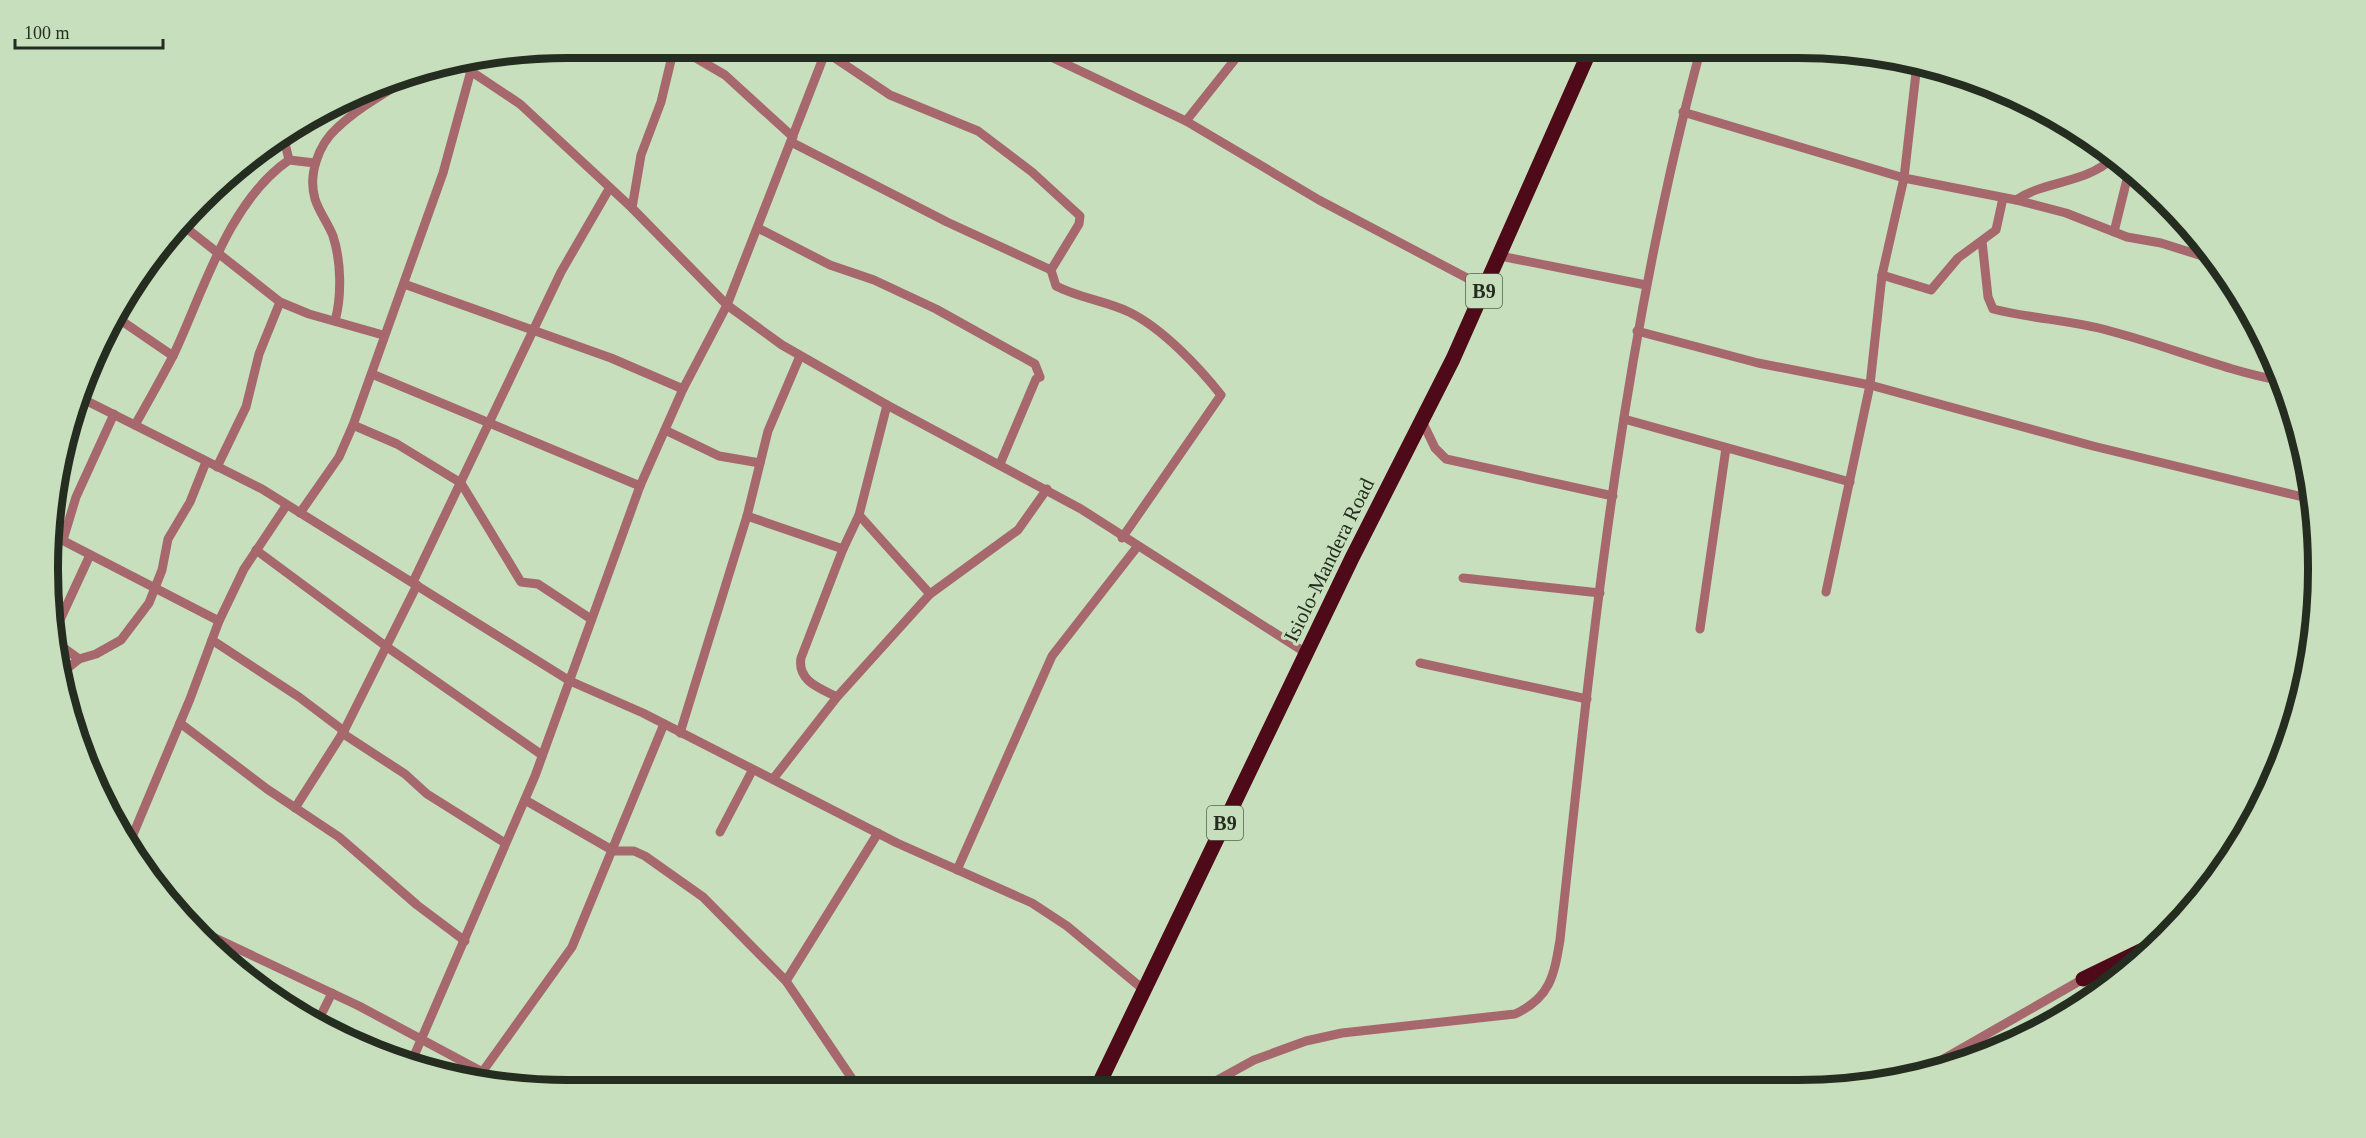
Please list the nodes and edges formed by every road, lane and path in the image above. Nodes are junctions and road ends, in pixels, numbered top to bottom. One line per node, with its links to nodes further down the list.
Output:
1 (672, 58): 25 (street)
2 (696, 58): 15 (street)
3 (822, 58): 15 (street)
4 (837, 58): 33 (street)
5 (1053, 58): 14 (street)
6 (1236, 58): 14 (street)
7 (1587, 58): 31 (highway, Isiolo-Mandera Road / B9)
8 (1698, 58): 13 (street)
9 (468, 68): 35 (street)
10 (471, 68): 22 (street)
11 (1916, 73): 20 (street)
12 (389, 92): 19 (street)
13 (1683, 112): 20 (street); 36 (street)
14 (1186, 121): 37 (street)
15 (792, 139): 26 (street); 33 (street)
16 (285, 145): 17 (street)
17 (288, 160): 19 (street); 30 (street)
18 (2107, 163): 24 (street)
19 (315, 164): 40 (street)
20 (1904, 178): 23 (street); 34 (street)
21 (2127, 179): 28 (street)
22 (609, 189): 25 (street); 42 (street)
23 (2003, 198): 24 (street); 29 (street)
24 (2016, 200): 28 (street)
25 (632, 208): 39 (street)
26 (758, 228): 39 (street); 63 (street)
27 (188, 229): 30 (street)
28 (2114, 232): 32 (street)
29 (1982, 241): 34 (street); 48 (street)
30 (217, 254): 38 (street); 45 (street)
31 (1500, 256): 36 (street); 37 (highway, Isiolo-Mandera Road / B9)
32 (2200, 256)
33 (1051, 270): 77 (street)
34 (1882, 275): 49 (street)
35 (404, 284): 42 (street); 44 (street)
36 (1646, 285): 43 (street)
37 (1486, 288): 56 (highway, Isiolo-Mandera Road / B9)
38 (280, 302): 40 (street); 64 (street)
39 (727, 305): 46 (street); 50 (street)
40 (335, 321): 44 (street)
41 (123, 322): 45 (street)
42 (534, 330): 50 (street); 55 (street)
43 (1637, 331): 49 (street); 54 (street)
44 (383, 335): 47 (street)
45 (173, 356): 57 (street)
46 (800, 356): 52 (street); 62 (street)
47 (372, 374): 55 (street); 58 (street)
48 (2270, 378)
49 (1870, 385): 65 (street); 70 (street)
50 (683, 389): 59 (street)
51 (88, 401): 53 (street)
52 (887, 405): 63 (street); 74 (street)
53 (114, 414): 57 (street); 75 (street)
54 (1624, 419): 60 (street); 69 (street)
55 (489, 421): 66 (street); 67 (street)
56 (1422, 421): 69 (street); 95 (highway, Isiolo-Mandera Road / B9)
57 (135, 425): 61 (street)
58 (353, 425): 66 (street); 72 (street)
59 (665, 430): 62 (street); 67 (street)
60 (1726, 448): 65 (street); 91 (street)
61 (206, 462): 64 (street); 84 (street)
62 (760, 463): 73 (street)
63 (1000, 464): 68 (street)
64 (218, 467): 71 (street)
65 (1850, 482): 85 (street)
66 (461, 483): 83 (street); 89 (street)
67 (640, 486): 89 (street)
68 (1047, 489): 77 (street); 87 (street)
69 (1613, 496): 86 (street)
70 (2302, 497)
71 (286, 506): 72 (street); 80 (street)
72 (300, 513): 83 (street)
73 (747, 516): 79 (street); 105 (street)
74 (859, 516): 79 (street); 87 (street)
75 (60, 535)
76 (59, 538): 81 (street)
77 (1122, 538): 78 (street)
78 (1137, 547): 95 (street); 116 (street)
79 (843, 549): 100 (street)
80 (256, 550): 90 (street); 93 (street)
81 (90, 555): 84 (street); 88 (street)
82 (1463, 578): 86 (street)
83 (415, 583): 93 (street); 99 (street)
84 (156, 589): 90 (street); 96 (street)
85 (1826, 592)
86 (1600, 593): 101 (street)
87 (930, 594): 100 (street)
88 (61, 617)
89 (591, 620): 99 (street)
90 (219, 621): 92 (street)
91 (1701, 629)
92 (212, 640): 102 (street); 104 (street)
93 (387, 647): 104 (street); 106 (street)
94 (65, 649): 96 (street)
95 (1306, 652): 122 (highway, Isiolo-Mandera Road / B9)
96 (79, 659): 98 (street)
97 (1420, 663): 101 (street)
98 (68, 668)
99 (570, 681): 103 (street); 106 (street)
100 (837, 697): 108 (street)
101 (1587, 699): 131 (street)
102 (180, 723): 110 (street); 113 (street)
103 (664, 724): 105 (street); 115 (street)
104 (343, 732): 110 (street); 114 (street)
105 (680, 733): 107 (street)
106 (542, 756): 109 (street)
107 (752, 771): 108 (street); 111 (street)
108 (773, 779): 112 (street)
109 (525, 800): 114 (street); 115 (street)
110 (295, 808): 118 (street)
111 (720, 832)
112 (878, 833): 116 (street); 121 (street)
113 (133, 834)
114 (505, 843): 118 (street)
115 (611, 851): 121 (street); 128 (street)
116 (957, 870): 122 (street)
117 (217, 938): 123 (street)
118 (465, 941): 125 (street)
119 (2130, 956): 120 (highway)
120 (2083, 979): 127 (street)
121 (786, 981): 129 (street)
122 (1144, 990): 130 (highway, Isiolo-Mandera Road / B9)
123 (332, 993): 124 (street); 125 (street)
124 (321, 1015)
125 (422, 1039): 126 (street); 128 (street)
126 (415, 1055)
127 (1949, 1056)
128 (483, 1071)
129 (853, 1080)
130 (1101, 1080)
131 (1218, 1080)

